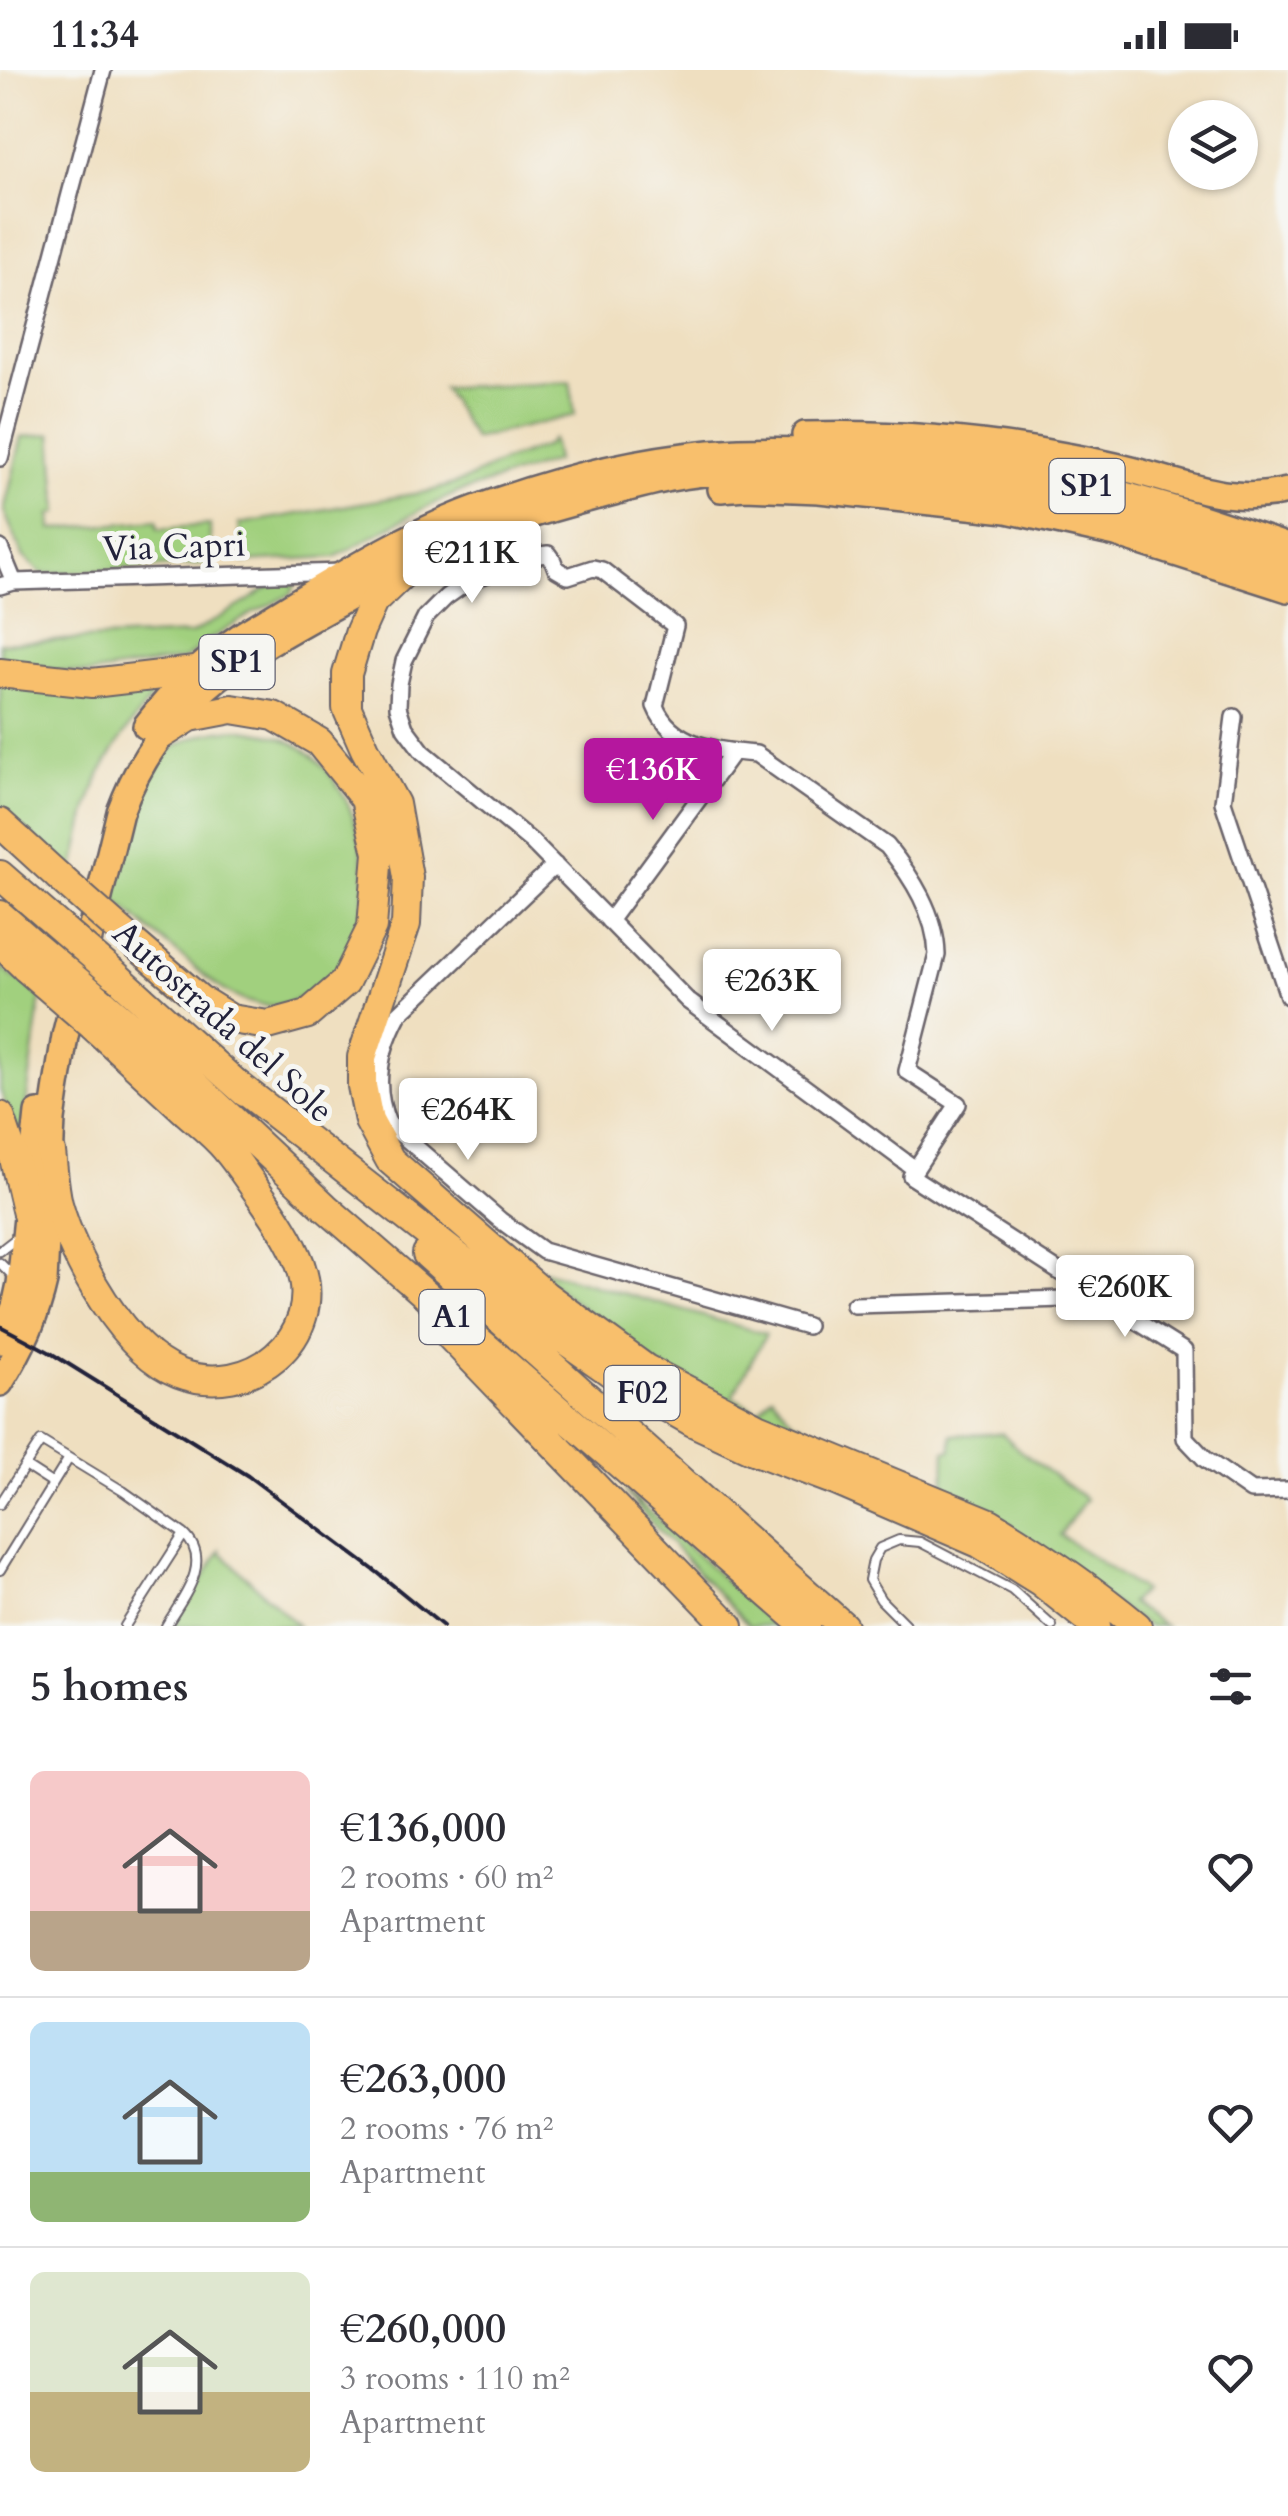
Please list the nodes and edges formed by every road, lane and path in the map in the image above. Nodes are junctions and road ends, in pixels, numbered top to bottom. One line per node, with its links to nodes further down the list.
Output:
1 (103, 70): 2 (street)
2 (0, 458)
3 (649, 462): 4 (highway); 6 (highway, SP1); 11 (highway, SP1)
4 (1288, 494)
5 (566, 504): 6 (highway, SP1); 9 (highway, SP1); 13 (highway)
6 (1188, 526): 7 (highway, SP1); 10 (highway, SP1)
7 (1288, 546)
8 (0, 548): 12 (street)
9 (417, 560): 17 (highway, SP1); 57 (highway)
10 (1288, 568)
11 (351, 571): 12 (street, Via Capri); 14 (highway, SP1)
12 (7, 584)
13 (1280, 584)
14 (195, 671): 15 (highway); 33 (highway, SP1)
15 (0, 673)
16 (1234, 717): 26 (street)
17 (161, 735): 19 (highway, bridge); 30 (highway, SP1)
18 (733, 752): 20 (street); 23 (street); 31 (street)
19 (0, 824)
20 (554, 865): 23 (street); 39 (street)
21 (0, 876): 28 (highway, Autostrada del Sole / A1, bridge)
22 (0, 915): 25 (highway)
23 (609, 921): 31 (street)
24 (0, 944): 25 (highway)
25 (32, 958): 27 (highway, bridge)
26 (1288, 996)
27 (97, 1014): 30 (highway); 32 (highway, Autostrada del Sole / A1)
28 (234, 1082): 53 (highway, Autostrada del Sole / A1); 56 (highway, F02)
29 (0, 1116): 33 (highway)
30 (51, 1152): 41 (highway, SP1)
31 (916, 1169): 37 (street)
32 (326, 1206): 51 (highway); 52 (highway, Autostrada del Sole / A1)
33 (26, 1223): 34 (lane); 36 (highway, SP1)
34 (0, 1250)
35 (0, 1263): 36 (lane)
36 (20, 1284): 40 (highway, SP1)
37 (1100, 1298): 38 (street); 45 (street)
38 (854, 1305)
39 (807, 1326)
40 (0, 1341)
41 (0, 1382)
42 (69, 1458): 43 (lane); 44 (lane); 47 (lane)
43 (25, 1466): 44 (lane); 46 (lane)
44 (54, 1484): 48 (lane)
45 (1288, 1490)
46 (0, 1504)
47 (184, 1534): 49 (lane); 50 (lane)
48 (0, 1570)
49 (125, 1626)
50 (166, 1626)
51 (729, 1626)
52 (806, 1626)
53 (843, 1626)
54 (906, 1626): 55 (lane)
55 (1052, 1626)
56 (1096, 1626)
57 (1138, 1626)

